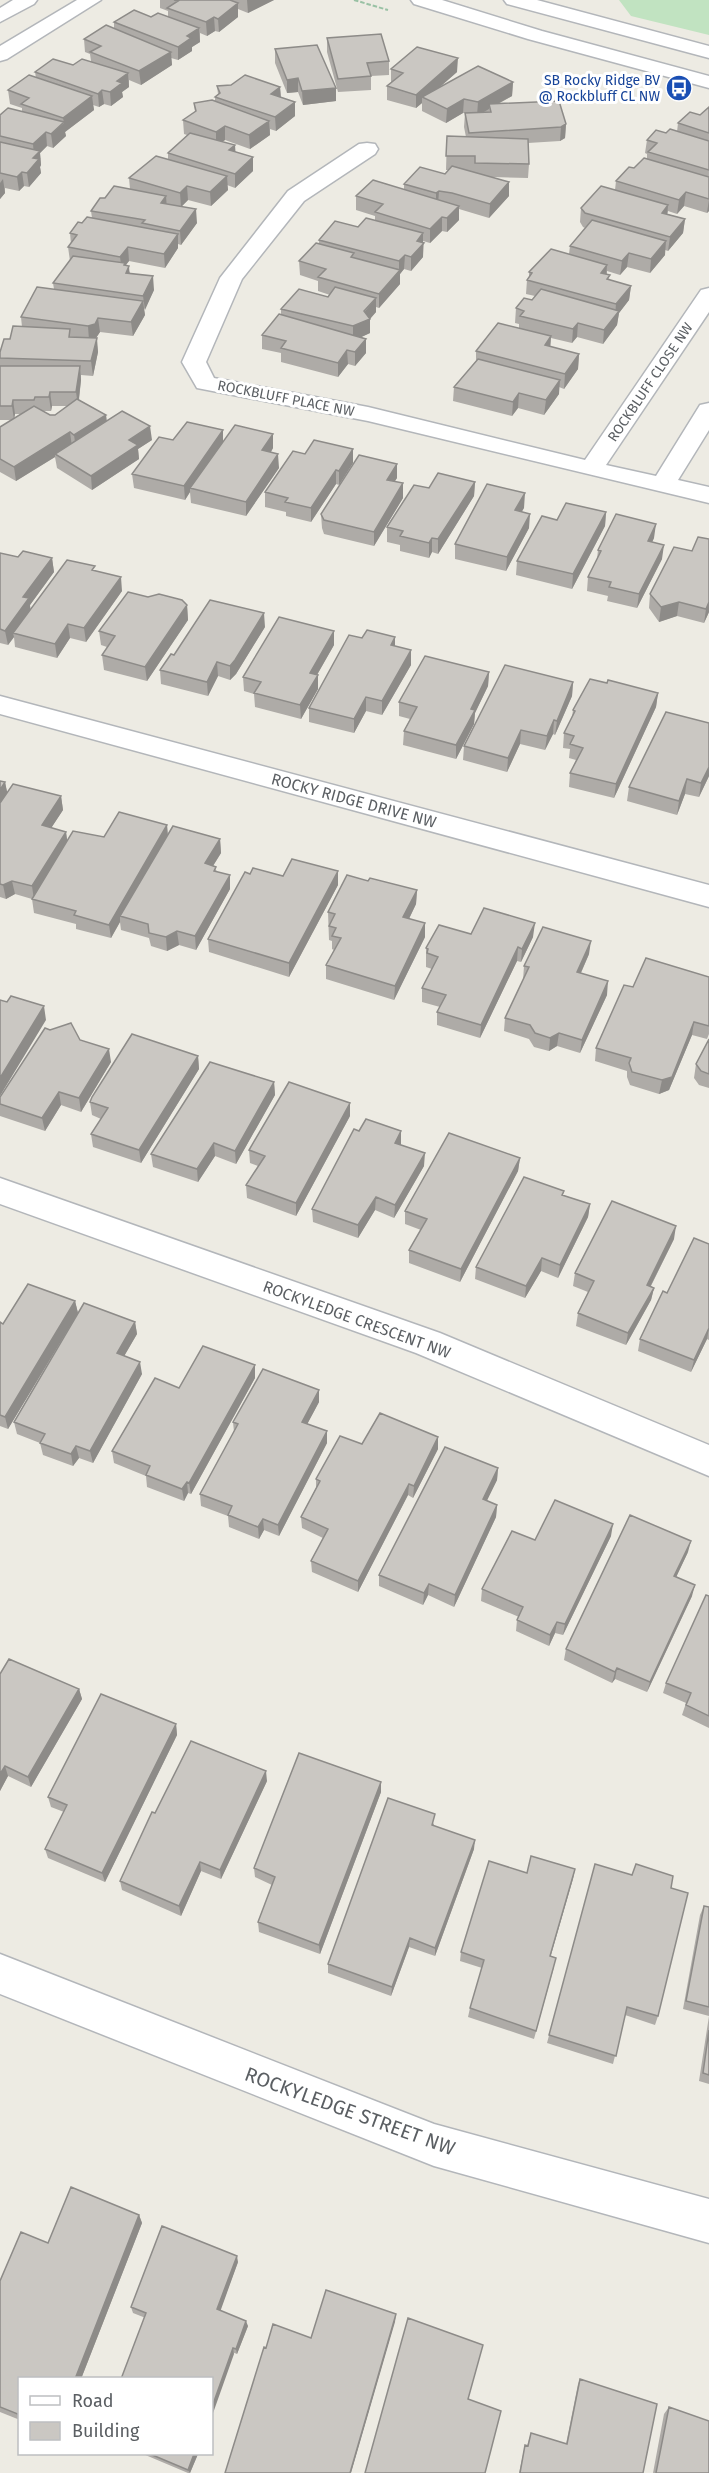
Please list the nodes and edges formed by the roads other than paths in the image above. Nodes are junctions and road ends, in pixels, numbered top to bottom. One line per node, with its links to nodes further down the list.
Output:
1 (27, 0): 7 (street)
2 (91, 0): 10 (street)
3 (421, 0): 8 (street)
4 (514, 0): 6 (street)
5 (576, 0): 6 (street)
6 (560, 13): 8 (street); 9 (street)
7 (0, 16)
8 (535, 35): 11 (street)
9 (709, 52)
10 (0, 55)
11 (709, 82)
12 (367, 149): 15 (street, ROCKBLUFF PLACE NW)
13 (709, 295): 15 (street, ROCKBLUFF CLOSE NW)
14 (709, 410): 16 (street)
15 (591, 469): 16 (street, ROCKBLUFF PLACE NW)
16 (663, 484): 17 (street)
17 (709, 495)
18 (0, 705): 19 (street, ROCKY RIDGE DRIVE NW)
19 (709, 896)
20 (0, 1191): 21 (street, ROCKYLEDGE CRESCENT NW)
21 (709, 1461)
22 (0, 1974): 23 (street, ROCKYLEDGE STREET NW)
23 (709, 2221)

